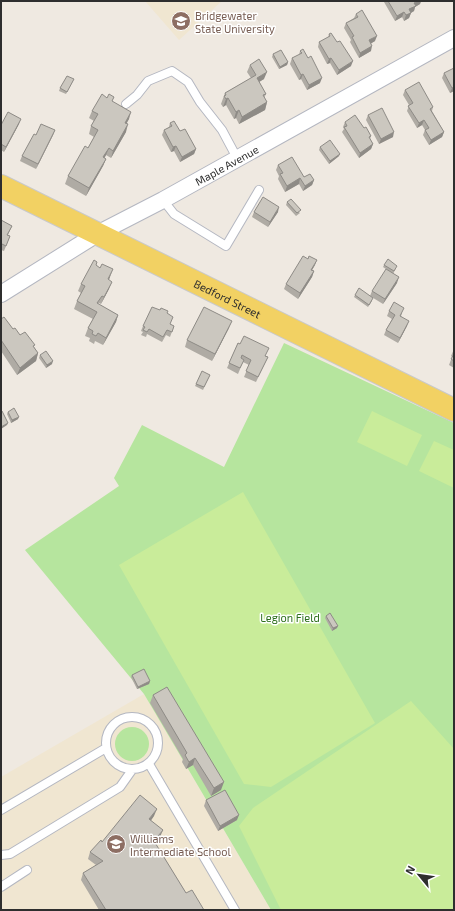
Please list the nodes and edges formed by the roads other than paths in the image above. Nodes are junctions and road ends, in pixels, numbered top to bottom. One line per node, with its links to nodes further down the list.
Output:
1 (454, 38): 3 (street, Maple Avenue)
2 (126, 104): 3 (lane)
3 (237, 158): 6 (street, Maple Avenue)
4 (1, 186): 7 (main road, Bedford Street)
5 (259, 190): 6 (lane)
6 (163, 200): 7 (street, Maple Avenue)
7 (97, 234): 8 (street, Maple Avenue); 9 (main road, Bedford Street)
8 (1, 294)
9 (454, 410)
10 (106, 748): 11 (lane); 12 (lane); 13 (lane)
11 (149, 764): 12 (lane); 17 (lane)
12 (132, 770): 14 (lane)
13 (1, 810)
14 (1, 855)
15 (27, 870): 16 (lane)
16 (1, 887)
17 (235, 910)

